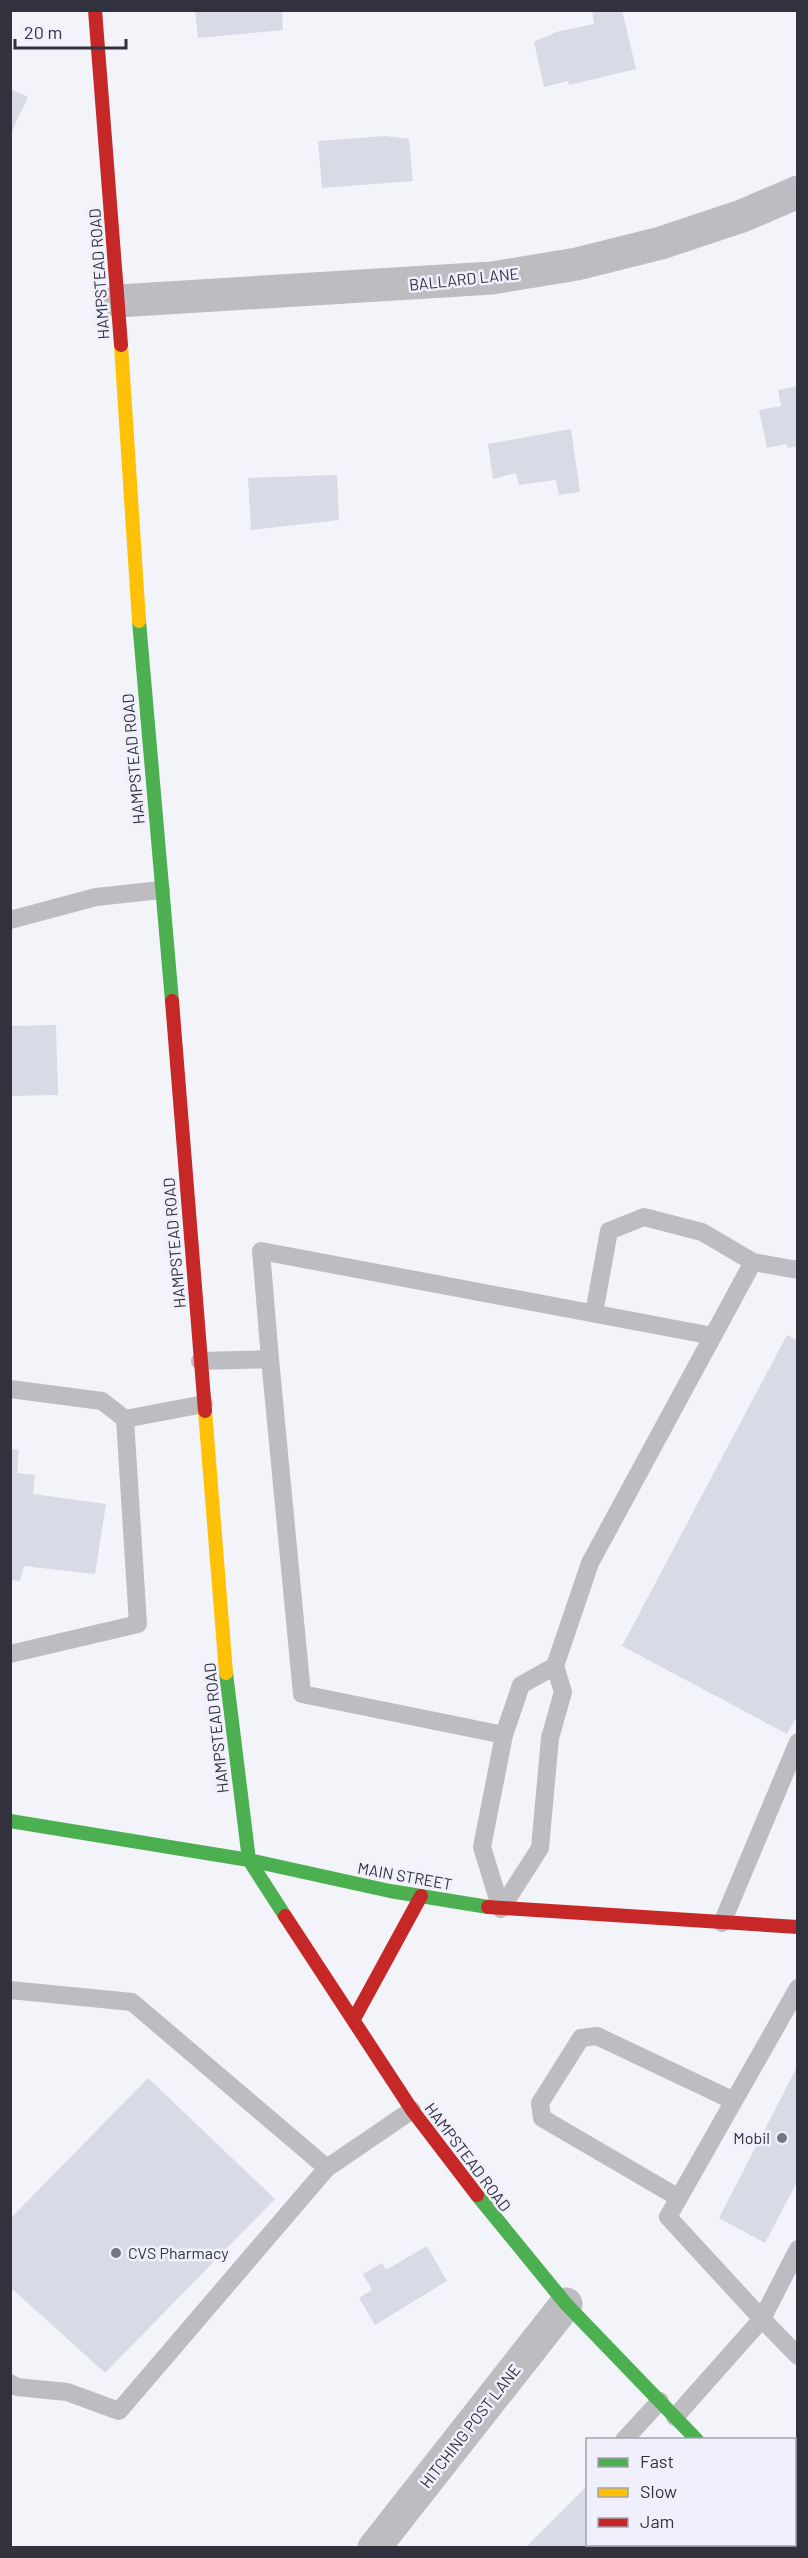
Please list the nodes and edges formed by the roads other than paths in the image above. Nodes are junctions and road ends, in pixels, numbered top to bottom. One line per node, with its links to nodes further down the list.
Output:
1 (94, 10): 3 (street, HAMPSTEAD ROAD)
2 (798, 192): 3 (street, BALLARD LANE)
3 (118, 301): 4 (street, HAMPSTEAD ROAD)
4 (161, 890): 5 (lane); 11 (street, HAMPSTEAD ROAD)
5 (10, 920)
6 (753, 1262): 7 (lane); 8 (lane); 9 (lane)
7 (798, 1270)
8 (594, 1313): 9 (lane); 10 (lane)
9 (713, 1336): 16 (lane)
10 (270, 1359): 11 (lane); 17 (lane)
11 (200, 1361): 13 (street, HAMPSTEAD ROAD)
12 (10, 1389): 14 (lane)
13 (204, 1404): 14 (lane); 20 (street, HAMPSTEAD ROAD)
14 (125, 1419): 15 (lane)
15 (10, 1654)
16 (555, 1666): 17 (lane); 22 (lane)
17 (504, 1735): 22 (lane)
18 (798, 1742): 23 (lane)
19 (10, 1821): 20 (street, MAIN STREET)
20 (249, 1860): 21 (street, MAIN STREET); 27 (street, HAMPSTEAD ROAD)
21 (421, 1896): 22 (street, MAIN STREET); 27 (street)
22 (501, 1909): 23 (street, MAIN STREET)
23 (722, 1923): 24 (street, MAIN STREET)
24 (798, 1928)
25 (10, 1990): 30 (lane)
26 (797, 1991): 28 (lane)
27 (354, 2019): 29 (street, HAMPSTEAD ROAD)
28 (734, 2101): 31 (lane); 31 (lane)
29 (412, 2110): 30 (lane); 34 (street, HAMPSTEAD ROAD)
30 (327, 2168): 37 (lane)
31 (680, 2198): 35 (lane)
32 (798, 2249): 33 (lane)
33 (791, 2280): 35 (lane)
34 (566, 2304): 38 (street, HAMPSTEAD ROAD); 42 (street, HITCHING POST LANE)
35 (762, 2319): 36 (lane); 39 (lane)
36 (798, 2356)
37 (10, 2384)
38 (660, 2401): 39 (street, HAMPSTEAD ROAD); 40 (lane)
39 (675, 2417): 41 (street, HAMPSTEAD ROAD)
40 (625, 2438)
41 (697, 2438)
42 (374, 2547)

